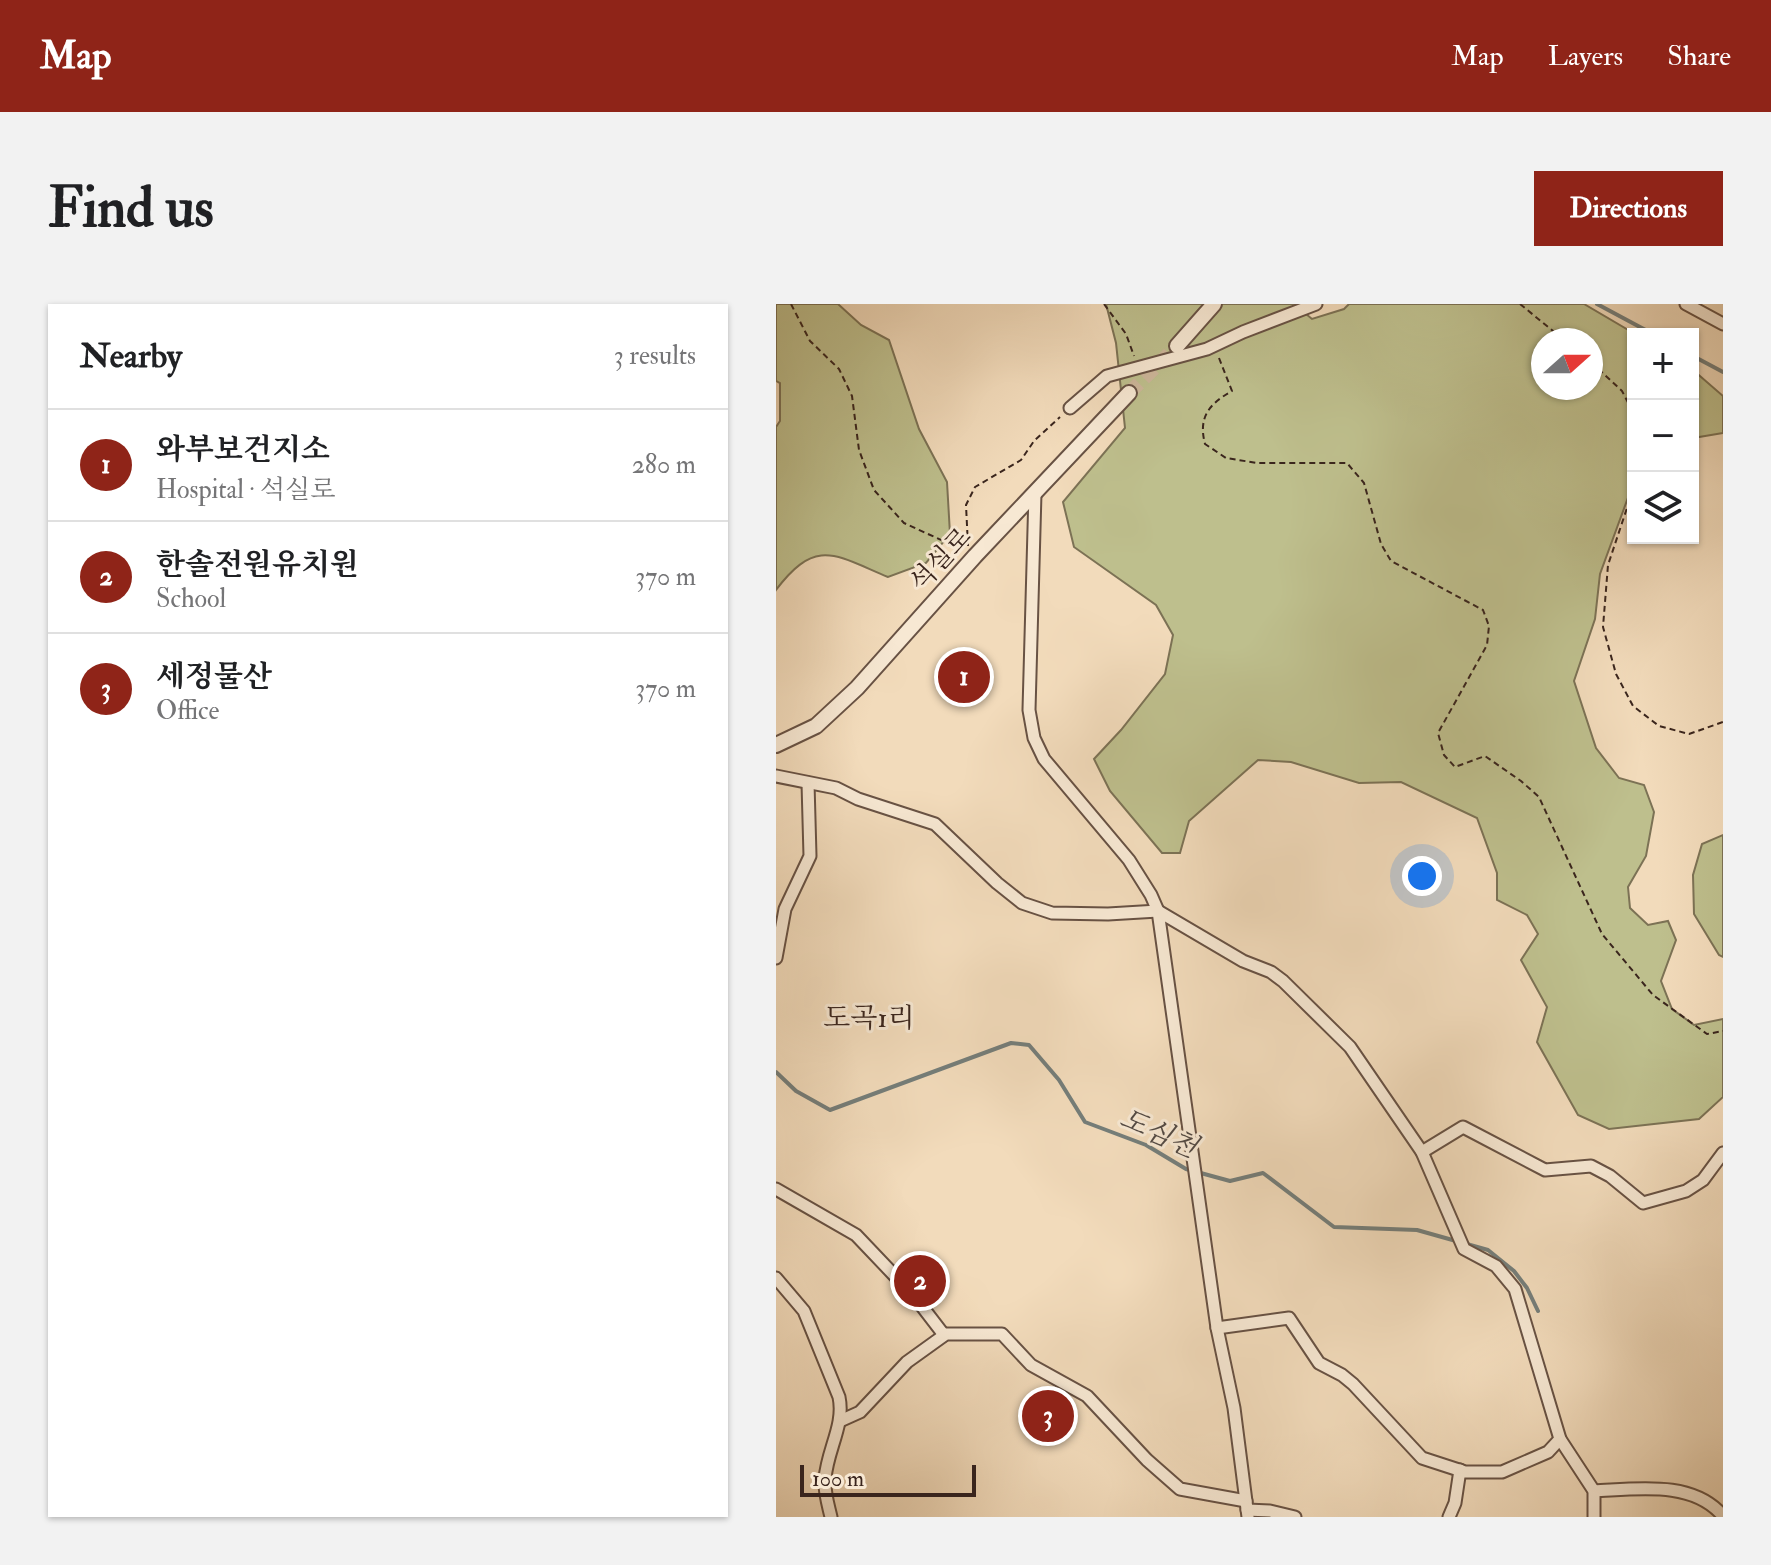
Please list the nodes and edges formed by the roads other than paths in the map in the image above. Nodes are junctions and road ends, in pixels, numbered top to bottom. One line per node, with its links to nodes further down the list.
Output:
1 (1214, 304): 5 (street)
2 (1316, 304): 7 (street)
3 (1686, 304): 4 (street)
4 (1723, 324)
5 (1177, 346)
6 (1129, 393): 8 (street, 석실로)
7 (1070, 408)
8 (1035, 493): 9 (street, 석실로); 12 (street)
9 (776, 745)
10 (776, 776): 11 (street)
11 (808, 783): 12 (street); 13 (street)
12 (1158, 911): 14 (street); 18 (street)
13 (776, 958)
14 (1422, 1152): 15 (street); 21 (street)
15 (1723, 1153)
16 (776, 1189): 19 (street)
17 (776, 1278): 20 (street)
18 (1217, 1328): 22 (street); 24 (street)
19 (944, 1335): 20 (street); 24 (street)
20 (840, 1421): 26 (street)
21 (1560, 1439): 22 (street); 23 (street)
22 (1460, 1470): 28 (street)
23 (1594, 1491): 25 (street); 29 (street)
24 (1247, 1510): 27 (street)
25 (1723, 1516)
26 (831, 1517)
27 (1295, 1517)
28 (1449, 1517)
29 (1594, 1517)

